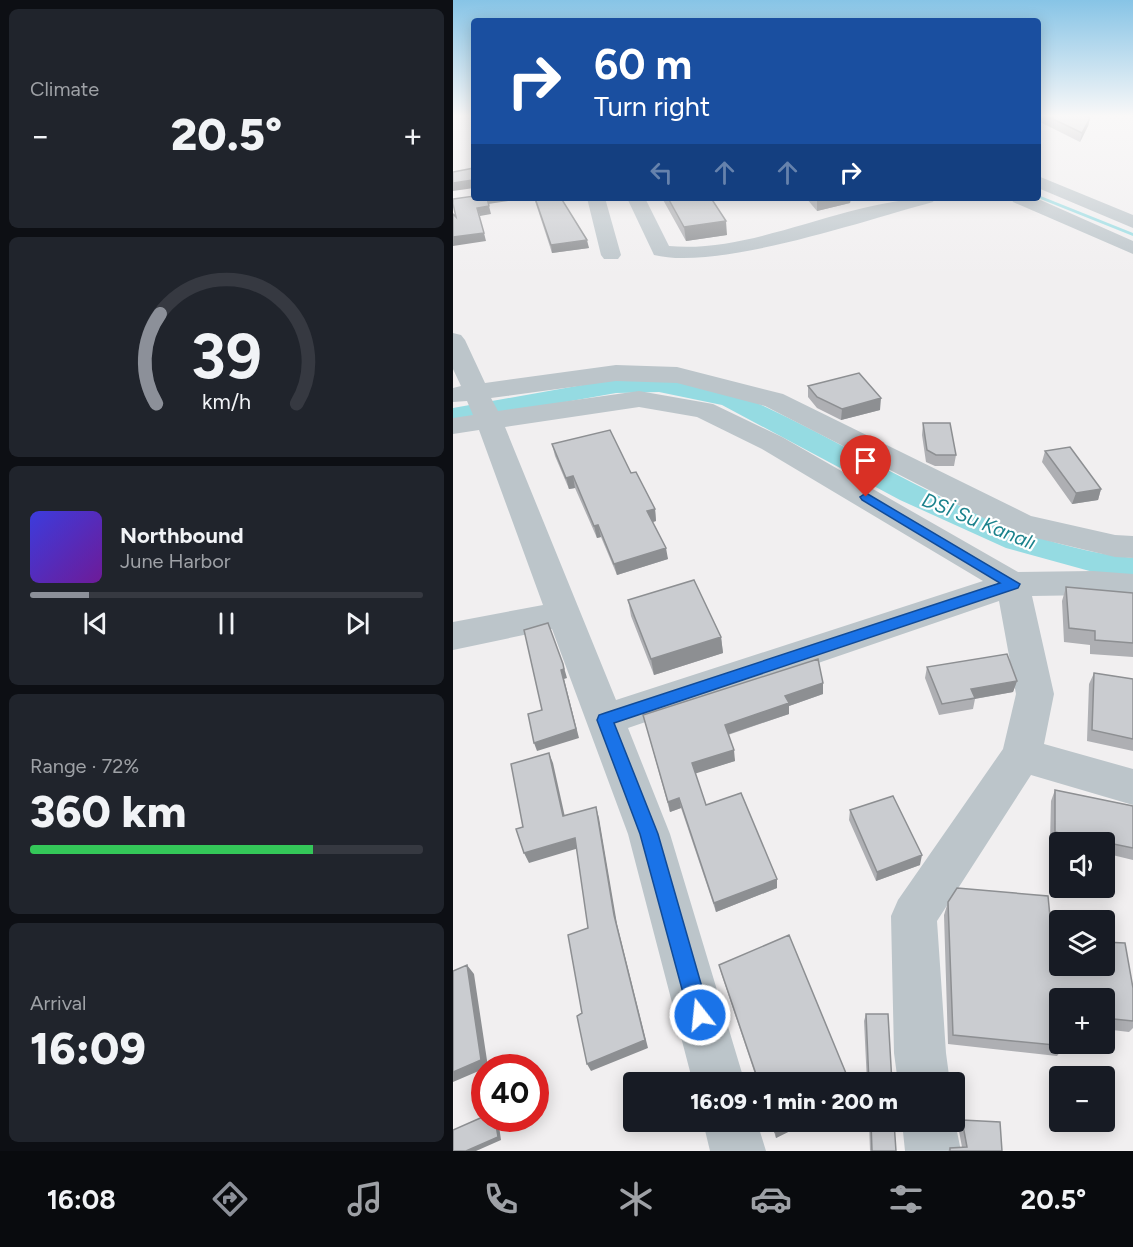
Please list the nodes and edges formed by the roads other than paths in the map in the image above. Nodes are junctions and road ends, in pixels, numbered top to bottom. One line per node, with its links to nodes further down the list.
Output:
1 (1041, 182): 6 (street)
2 (597, 201): 8 (street)
3 (637, 201): 4 (street)
4 (914, 201)
5 (1027, 201): 7 (street)
6 (1133, 222)
7 (1133, 248)
8 (611, 255)
9 (453, 340): 10 (street)
10 (467, 408): 11 (street); 12 (street); 14 (street)
11 (1133, 547)
12 (1013, 584): 13 (street); 16 (street); 17 (street)
13 (1133, 586)
14 (564, 614): 15 (street); 16 (street)
15 (453, 636)
16 (605, 720): 19 (street)
17 (1022, 755): 18 (street); 20 (street)
18 (1133, 787)
19 (716, 1072)
20 (922, 1072)
21 (733, 1132): 23 (street)
22 (930, 1132): 24 (street)
23 (738, 1151)
24 (933, 1151)

